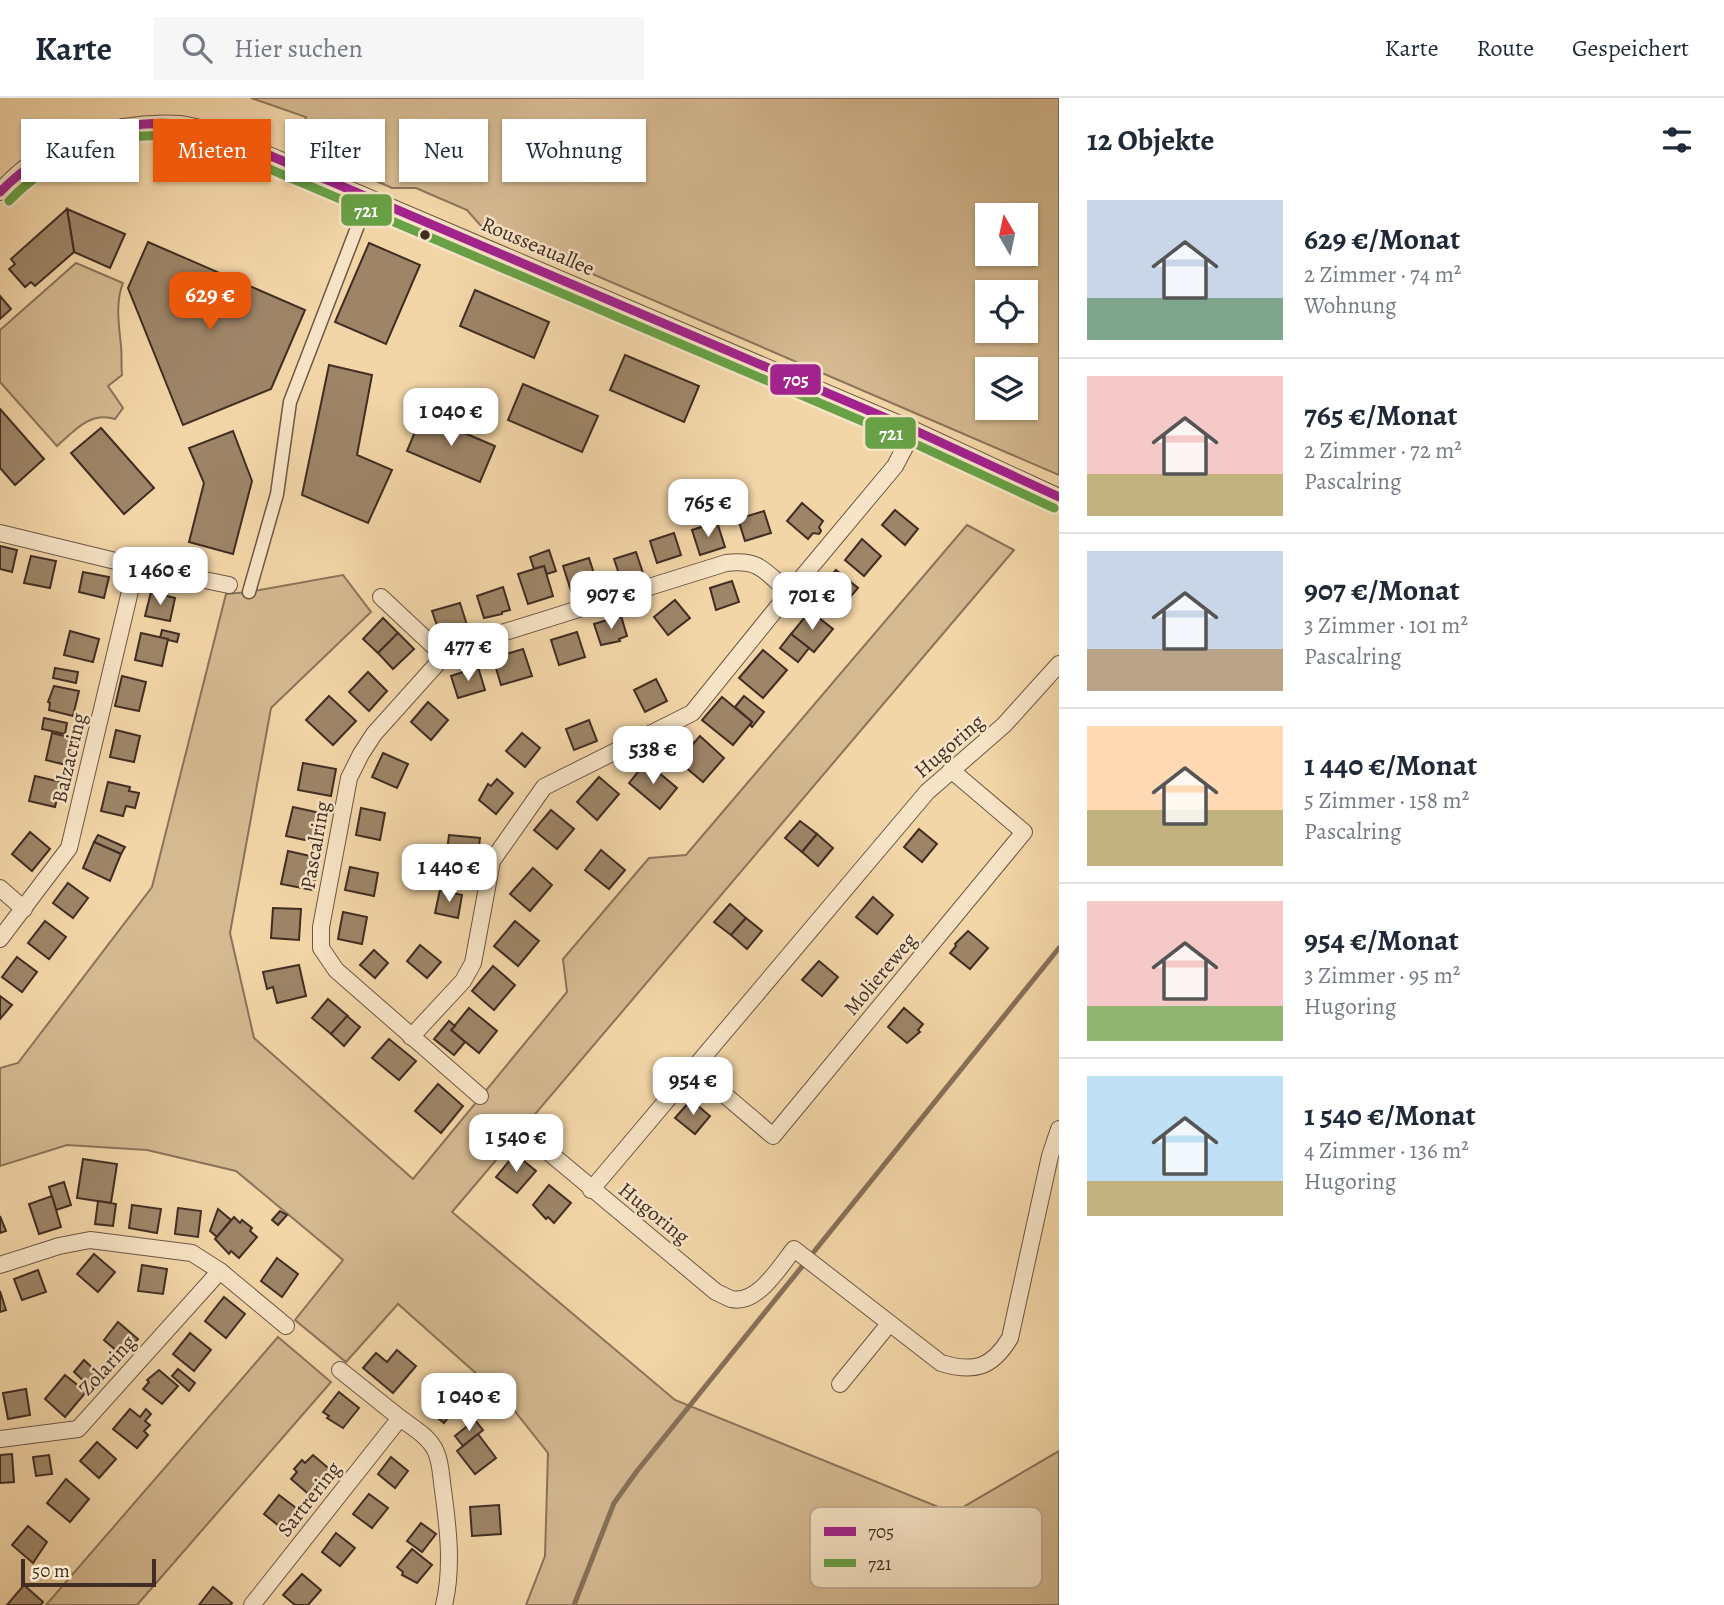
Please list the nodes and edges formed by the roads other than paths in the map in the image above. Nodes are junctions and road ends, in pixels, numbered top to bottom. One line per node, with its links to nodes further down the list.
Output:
1 (0, 192): 3 (street, Rousseauallee)
2 (365, 207): 8 (street)
3 (914, 430): 4 (street, Rousseauallee); 9 (street)
4 (1059, 497)
5 (0, 533): 6 (street)
6 (135, 566): 7 (street); 15 (street, Balzacring)
7 (229, 585)
8 (249, 592)
9 (789, 593): 11 (street, Pascalring); 17 (street)
10 (381, 597): 11 (street)
11 (444, 656): 17 (street, Pascalring)
12 (1059, 664): 13 (street, Hugoring)
13 (951, 770): 18 (street, Hugoring); 18 (street, Moliereweg)
14 (0, 888): 15 (street)
15 (24, 909): 16 (street, Balzacring)
16 (0, 939)
17 (411, 1037): 19 (street, Pascalring)
18 (693, 1068): 22 (street, Hugoring)
19 (480, 1096)
20 (521, 1129): 22 (street)
21 (1059, 1129): 25 (street, Hugoring)
22 (592, 1189): 25 (street, Hugoring)
23 (0, 1265): 24 (street)
24 (220, 1271): 26 (street); 30 (street, Zolaring)
25 (889, 1324): 28 (street)
26 (286, 1326)
27 (340, 1370): 29 (street)
28 (840, 1384)
29 (400, 1418): 31 (street, Sartrering); 32 (street)
30 (0, 1439)
31 (252, 1605)
32 (444, 1605)

